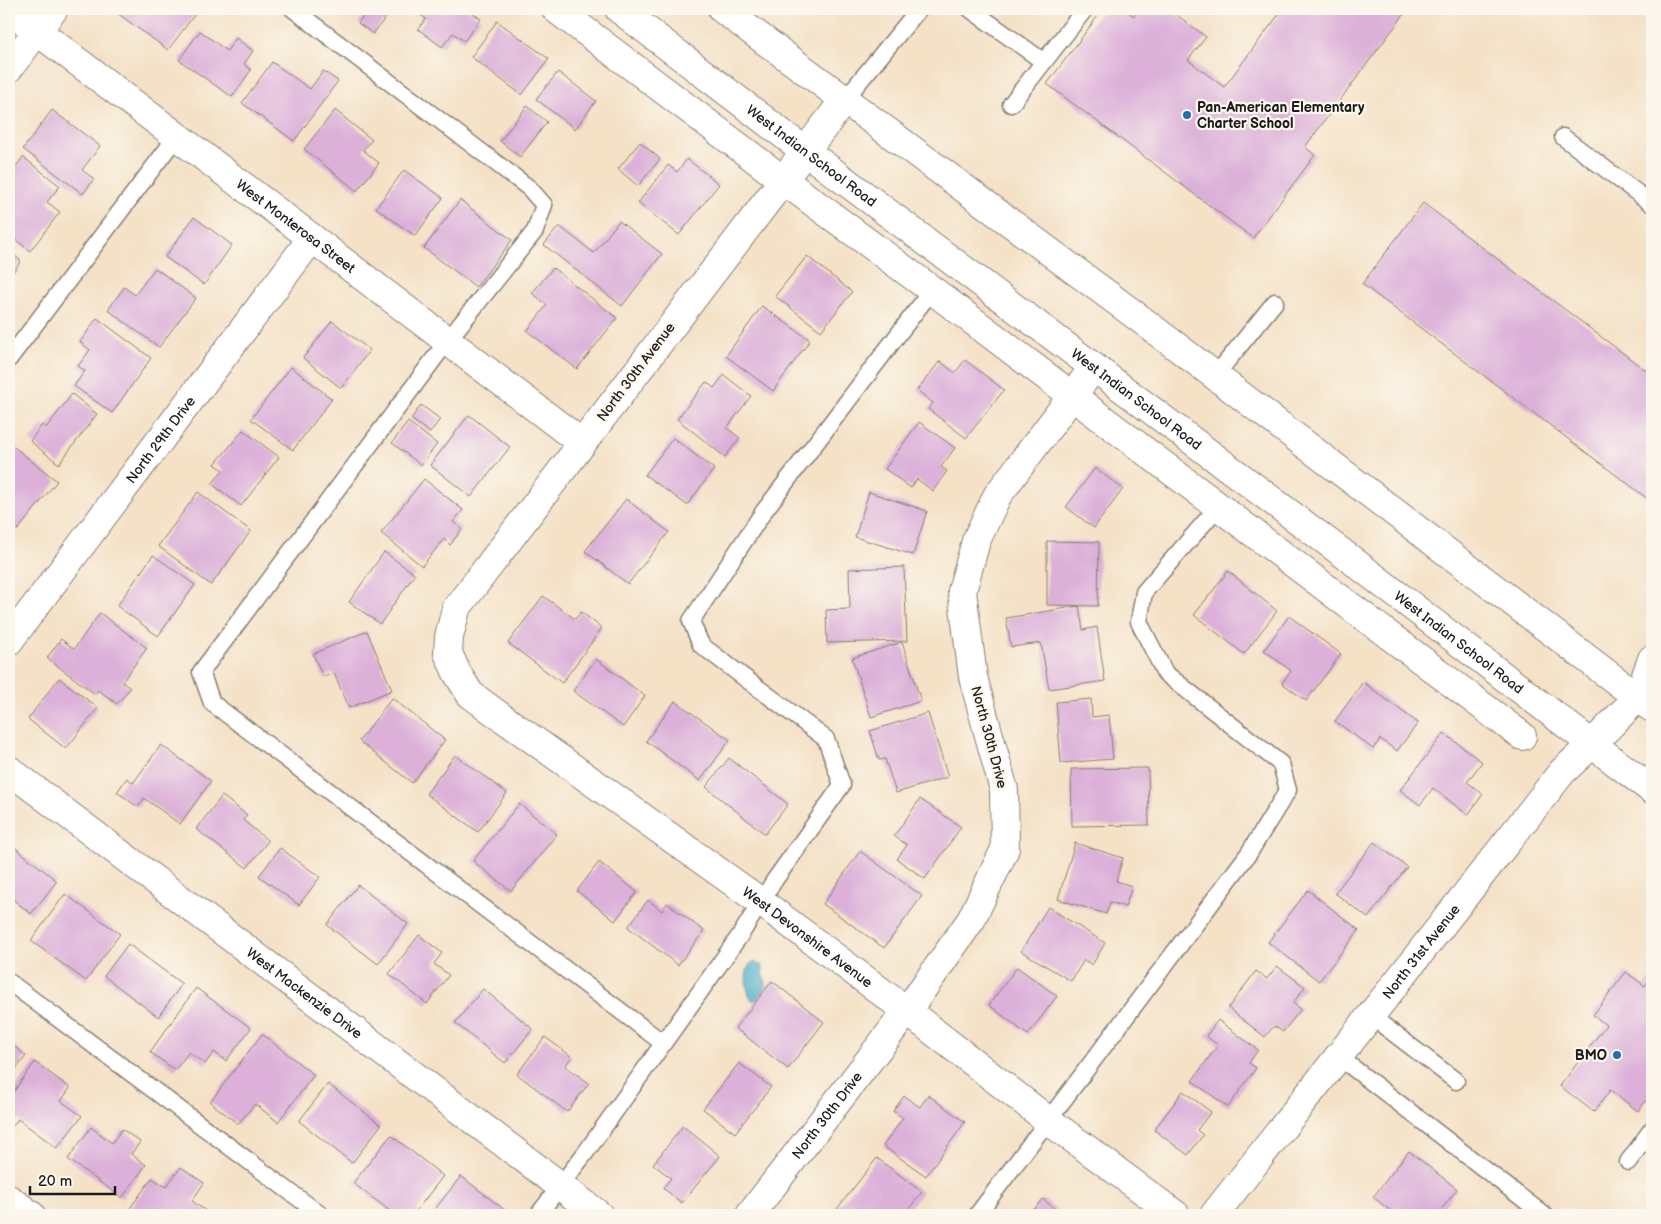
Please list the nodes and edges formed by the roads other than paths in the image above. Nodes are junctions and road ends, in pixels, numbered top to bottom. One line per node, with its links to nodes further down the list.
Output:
1 (54, 9): 10 (street)
2 (293, 9): 23 (lane)
3 (556, 9): 18 (street)
4 (619, 9): 17 (street, West Indian School Road)
5 (722, 9): 13 (street)
6 (920, 9): 13 (lane)
7 (970, 9): 11 (lane)
8 (1085, 9): 11 (lane)
9 (9, 10): 10 (street, West Monterosa Street)
10 (37, 31): 12 (street); 15 (street, West Monterosa Street)
11 (1044, 62): 14 (lane)
12 (9, 68)
13 (845, 99): 17 (street, North 30th Avenue); 26 (street)
14 (1011, 104)
15 (178, 136): 20 (street, West Monterosa Street); 24 (lane)
16 (1563, 136): 19 (lane)
17 (805, 151): 18 (street, North 30th Avenue); 25 (street, West Indian School Road)
18 (783, 180): 21 (street); 28 (street, North 30th Avenue)
19 (1652, 204)
20 (312, 238): 23 (street, West Monterosa Street); 30 (street, North 29th Drive)
21 (932, 290): 27 (street); 38 (lane)
22 (1275, 302): 26 (lane)
23 (448, 340): 28 (street, West Monterosa Street); 42 (lane)
24 (9, 358)
25 (1094, 367): 27 (street, North 30th Drive); 35 (street, West Indian School Road)
26 (1215, 376): 33 (street)
27 (1072, 397): 29 (street); 40 (street, North 30th Drive)
28 (582, 443): 31 (street, North 30th Avenue)
29 (1218, 507): 34 (street); 45 (lane)
30 (9, 641)
31 (448, 653): 38 (street, West Devonshire Avenue)
32 (1652, 659): 33 (street, North 31st Avenue)
33 (1648, 699): 35 (street, North 31st Avenue)
34 (1522, 736)
35 (1592, 744): 37 (street, West Indian School Road); 41 (street, North 31st Avenue)
36 (9, 770): 48 (street, West Mackenzie Drive)
37 (1652, 790)
38 (761, 902): 40 (street, West Devonshire Avenue); 42 (lane)
39 (9, 982): 51 (lane)
40 (907, 1011): 45 (street, West Devonshire Avenue); 54 (street, North 30th Drive)
41 (1371, 1016): 43 (street, North 31st Avenue); 44 (lane)
42 (663, 1043): 48 (lane)
43 (1339, 1057): 57 (street, North 31st Avenue); 58 (lane)
44 (1456, 1081)
45 (1049, 1121): 55 (lane); 56 (street, West Devonshire Avenue)
46 (1652, 1129): 47 (lane)
47 (1628, 1162)
48 (560, 1185): 52 (lane); 53 (street, West Mackenzie Drive)
49 (9, 1198): 50 (street)
50 (31, 1215)
51 (321, 1215)
52 (538, 1215)
53 (599, 1215)
54 (750, 1215)
55 (977, 1215)
56 (1176, 1215)
57 (1214, 1215)
58 (1544, 1215)

